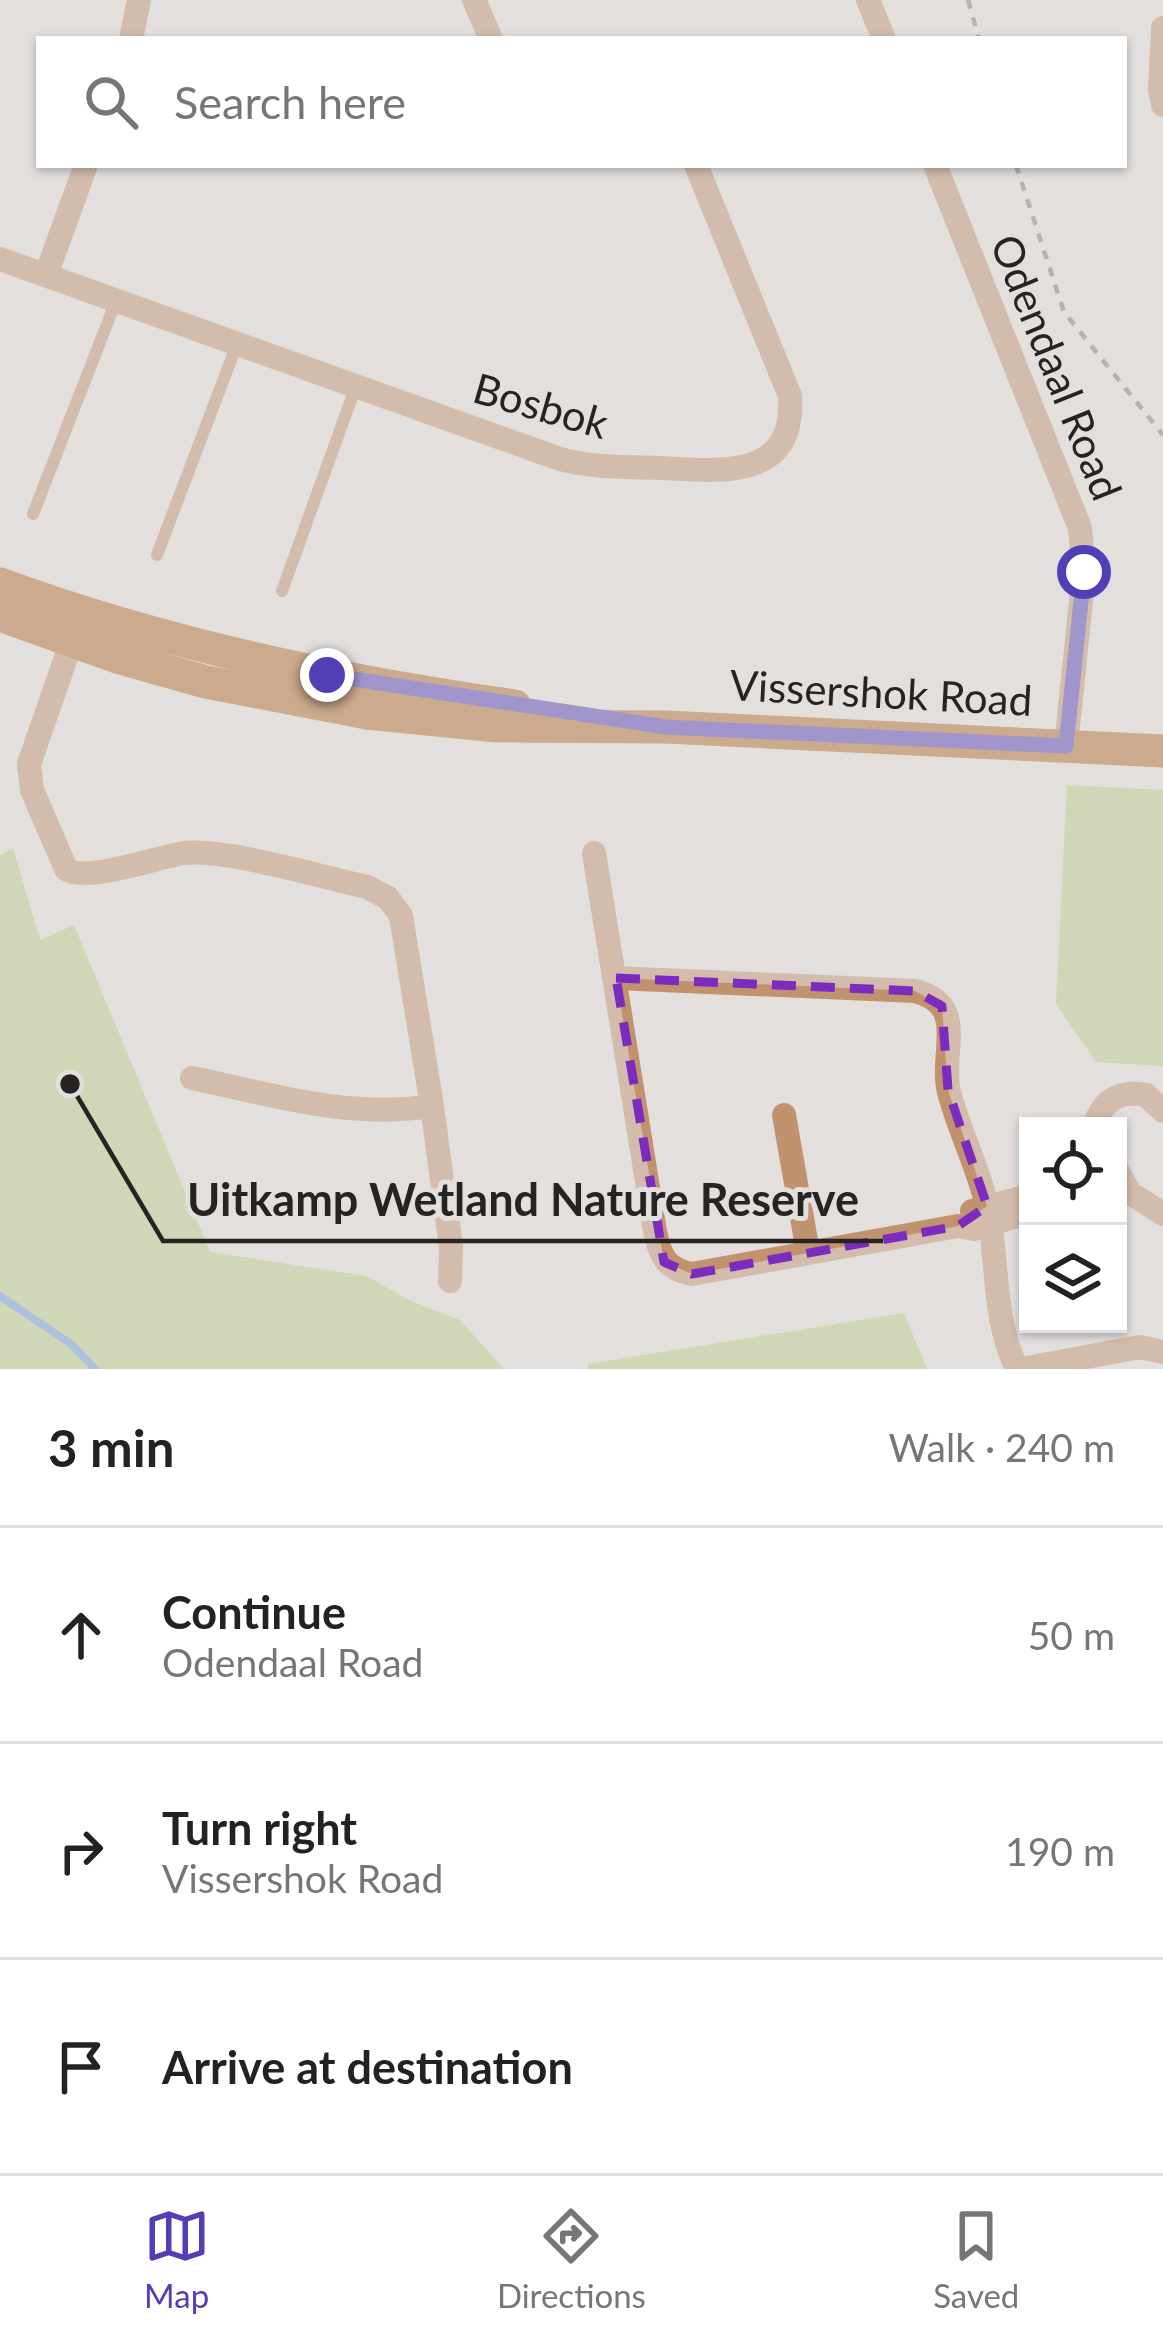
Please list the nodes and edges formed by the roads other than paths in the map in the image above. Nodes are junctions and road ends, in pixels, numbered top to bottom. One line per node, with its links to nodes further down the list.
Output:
1 (139, 0): 5 (street)
2 (474, 0): 6 (street)
3 (868, 0): 7 (street)
4 (1163, 28): 8 (street)
5 (132, 36)
6 (489, 36)
7 (876, 36)
8 (1163, 106)
9 (85, 168): 13 (street)
10 (697, 168): 16 (street, Bosbok)
11 (936, 168): 23 (street, Odendaal Road)
12 (0, 259): 13 (street, Bosbok)
13 (46, 275): 14 (street, Bosbok)
14 (116, 300): 15 (street, Bosbok); 17 (lane)
15 (237, 344): 16 (street, Bosbok); 18 (lane)
16 (356, 386): 20 (lane)
17 (33, 514)
18 (157, 555)
19 (0, 584): 22 (main road)
20 (282, 591)
21 (0, 614): 22 (main road)
22 (77, 627): 23 (main road, Vissershok Road); 28 (street)
23 (1066, 746): 24 (main road, Vissershok Road)
24 (1163, 751)
25 (594, 853): 26 (street)
26 (616, 978): 36 (street); 37 (street)
27 (192, 1078): 28 (street)
28 (432, 1106): 38 (street)
29 (1163, 1111): 31 (street)
30 (784, 1115): 37 (street)
31 (1099, 1117)
32 (1127, 1187): 35 (street)
33 (1019, 1200): 36 (street)
34 (1019, 1214): 36 (street)
35 (1163, 1214)
36 (989, 1215): 37 (street); 40 (street)
37 (808, 1252)
38 (450, 1281)
39 (1163, 1352): 40 (street)
40 (1018, 1369)

